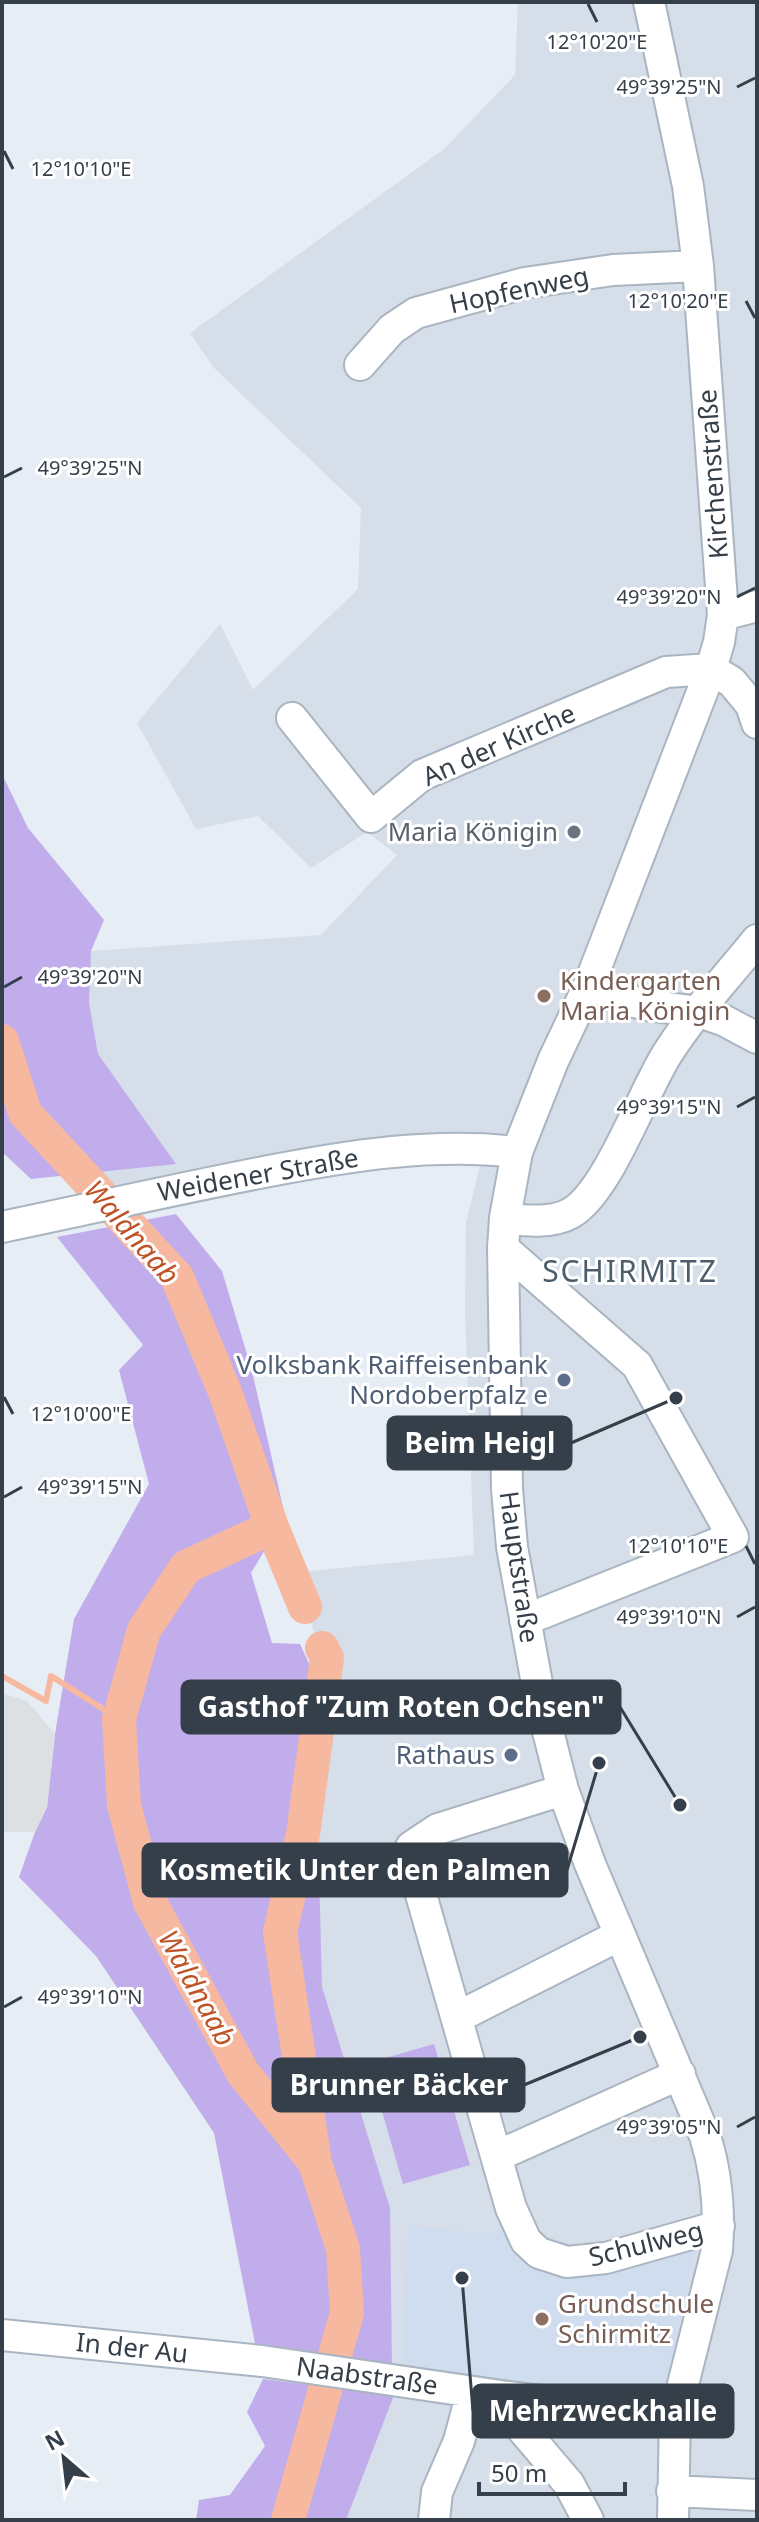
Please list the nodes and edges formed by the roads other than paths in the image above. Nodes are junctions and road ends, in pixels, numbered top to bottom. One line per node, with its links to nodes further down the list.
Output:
1 (649, 2): 2 (street, Kirchenstraße)
2 (698, 266): 3 (street, Hopfenweg); 5 (street, Kirchenstraße)
3 (360, 365)
4 (757, 606): 5 (street)
5 (723, 615): 6 (street, Kirchenstraße)
6 (711, 669): 7 (street, An der Kirche); 8 (street); 10 (street, Kirchenstraße)
7 (292, 718)
8 (757, 723)
9 (757, 940): 11 (street)
10 (589, 985): 11 (street); 13 (street, Kirchenstraße)
11 (699, 1012): 12 (street); 14 (street)
12 (757, 1038)
13 (517, 1152): 14 (street, Hauptstraße); 15 (street, Weidener Straße)
14 (505, 1218): 16 (street, Hauptstraße)
15 (2, 1227)
16 (503, 1248): 17 (street, Hauptstraße); 17 (street)
17 (525, 1620): 18 (street, Hauptstraße)
18 (563, 1790): 19 (street, Hauptstraße); 20 (street, Schulweg)
19 (618, 1936): 20 (street); 21 (street, Hauptstraße)
20 (458, 2017): 22 (street, Schulweg)
21 (680, 2074): 22 (street); 23 (street, Hauptstraße)
22 (497, 2156): 23 (street, Schulweg)
23 (719, 2226): 28 (street, Hauptstraße)
24 (2, 2335): 25 (street, In der Au)
25 (262, 2361): 26 (street, Naabstraße)
26 (472, 2392): 27 (street, Naabstraße); 31 (street, Naabstraße)
27 (508, 2397): 28 (street, Naabstraße); 32 (street)
28 (675, 2416): 30 (street, Hauptstraße)
29 (757, 2495): 30 (street)
30 (673, 2505)
31 (434, 2520)
32 (588, 2520)

